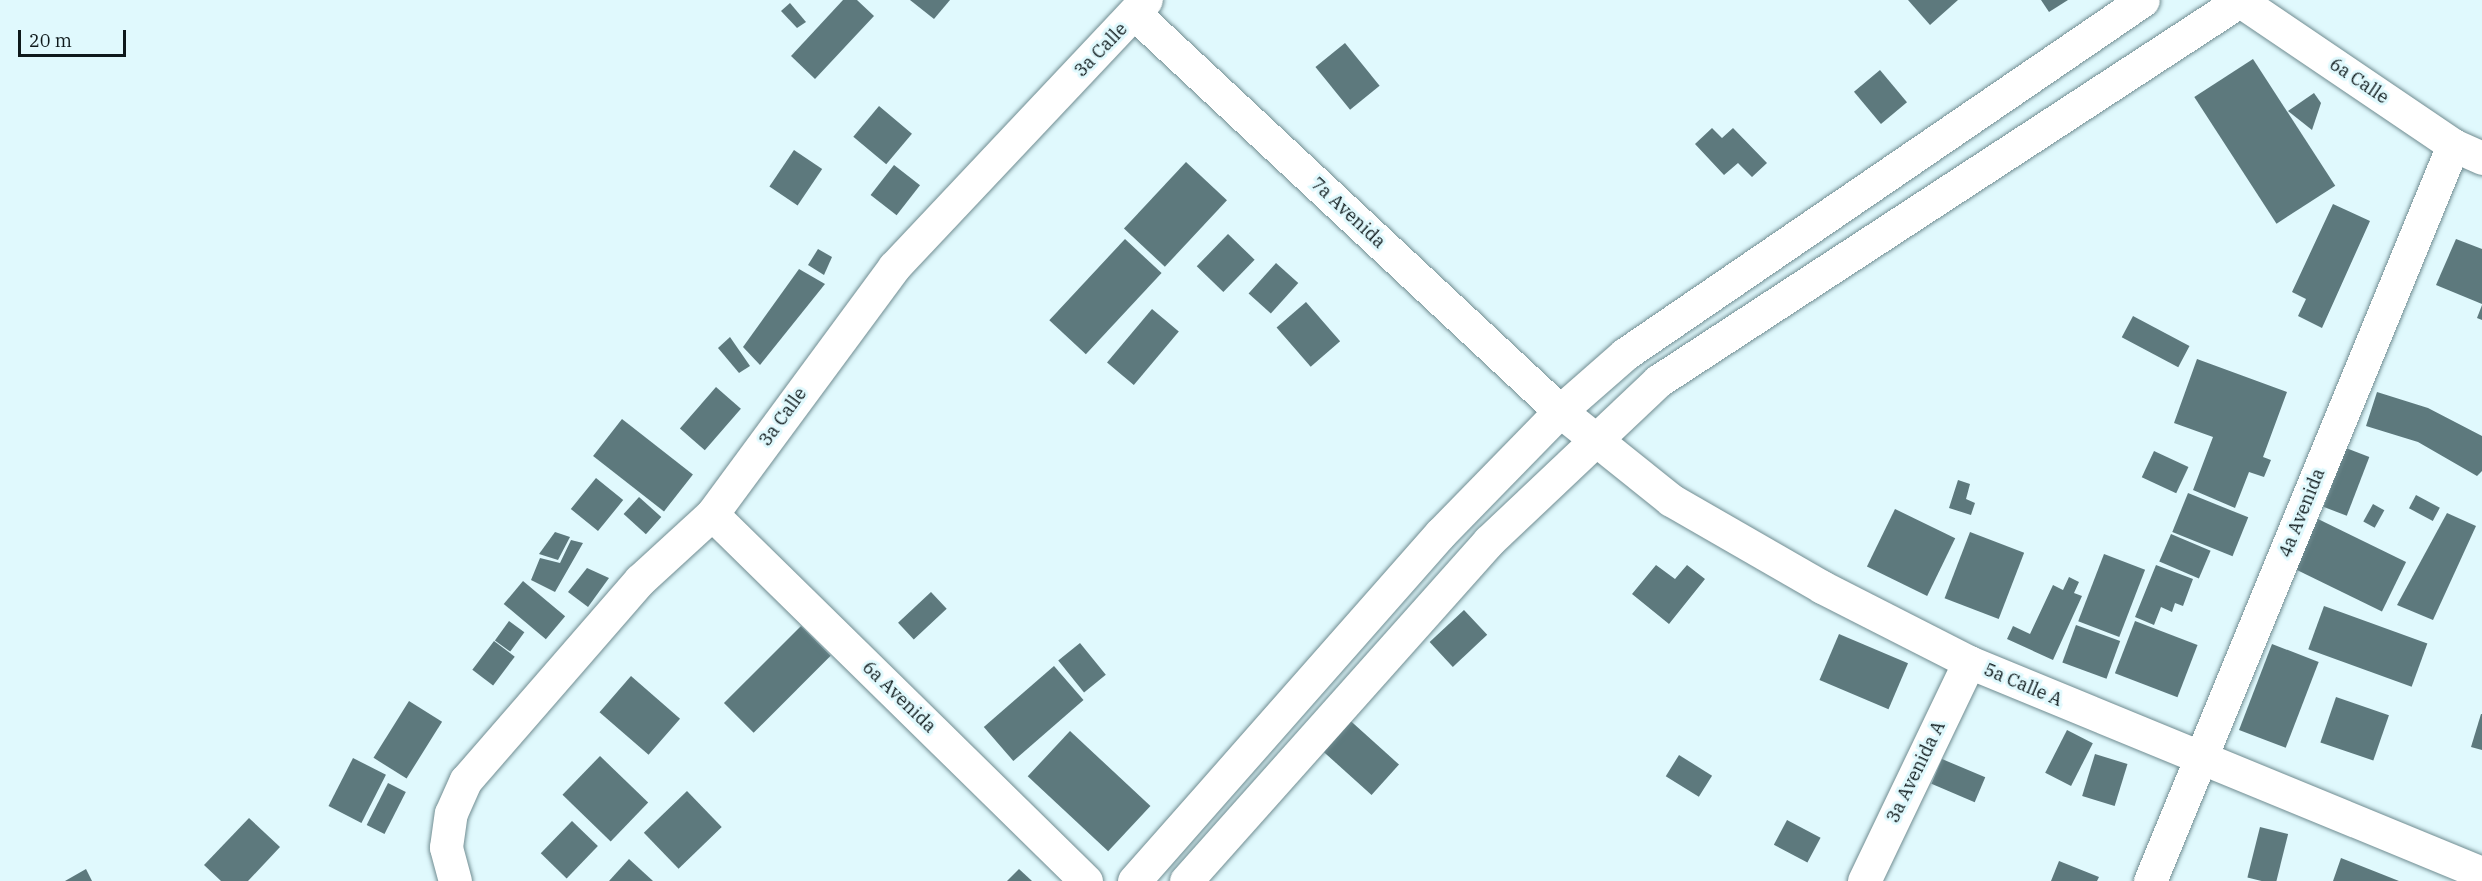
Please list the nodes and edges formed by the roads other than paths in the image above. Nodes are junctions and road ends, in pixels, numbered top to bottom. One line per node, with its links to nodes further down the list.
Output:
1 (2240, 0): 5 (street); 6 (street, 6a Calle)
2 (2131, 4): 4 (street)
3 (1140, 7): 7 (street, 7a Avenida); 9 (street, 3a Calle)
4 (2075, 47): 5 (street); 7 (street)
5 (2106, 89): 8 (street)
6 (2468, 151): 11 (street, 4a Avenida)
7 (1560, 411): 8 (street, 7a Avenida); 16 (street)
8 (1594, 438): 10 (street, 5a Calle A); 17 (street)
9 (712, 514): 14 (street, 3a Calle); 15 (street, 6a Avenida)
10 (1969, 663): 11 (street, 5a Calle A); 18 (street, 3a Avenida A)
11 (2201, 759): 12 (street, 5a Calle A); 19 (street, 4a Avenida)
12 (2426, 868): 13 (street, 5a Calle A)
13 (2482, 873)
14 (455, 881)
15 (1086, 881)
16 (1134, 881)
17 (1186, 881)
18 (1864, 881)
19 (2150, 881)

